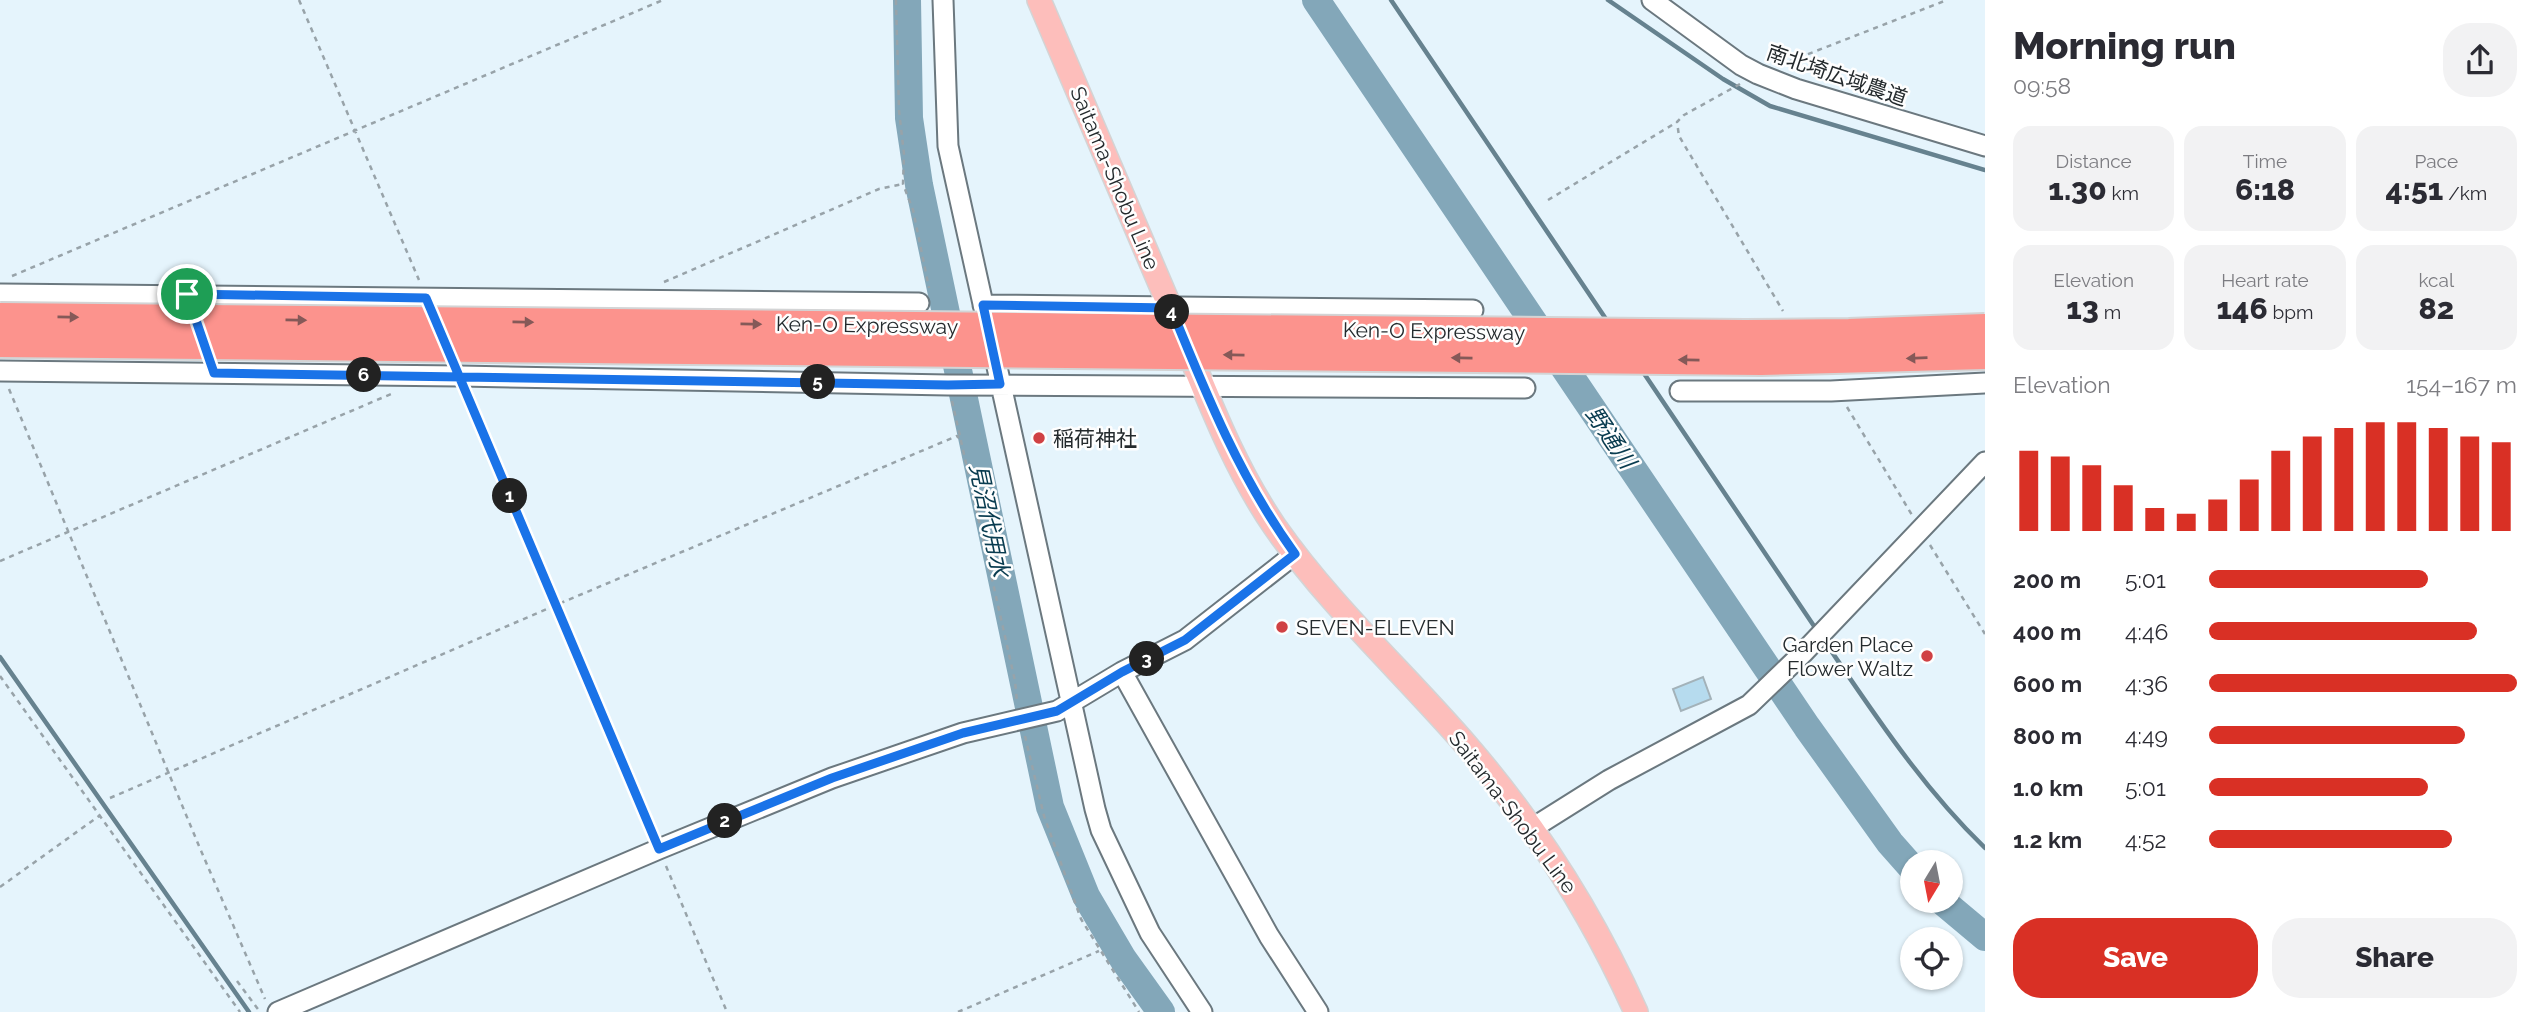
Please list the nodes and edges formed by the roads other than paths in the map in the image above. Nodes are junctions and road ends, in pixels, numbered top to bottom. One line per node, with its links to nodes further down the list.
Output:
1 (943, 0): 10 (street)
2 (1039, 0): 11 (main road, Saitama-Shobu Line)
3 (1652, 0): 4 (street, 南北埼広域農道)
4 (1985, 146)
5 (3, 286): 6 (street)
6 (187, 294): 7 (street); 18 (street)
7 (426, 298): 9 (street); 19 (street)
8 (925, 299): 9 (street)
9 (626, 301): 20 (street)
10 (983, 305): 11 (street); 22 (street)
11 (1171, 308): 12 (street); 23 (main road, Saitama-Shobu Line)
12 (1473, 310)
13 (0, 317): 14 (highway, Ken-O Expressway, one-way to 14, bridge)
14 (1985, 328)
15 (0, 343): 16 (highway, Ken-O Expressway, one-way to 15, bridge)
16 (1985, 355)
17 (1, 371): 18 (street)
18 (214, 373): 19 (street)
19 (460, 376): 20 (street)
20 (625, 379): 22 (street)
21 (1985, 383): 25 (street)
22 (1000, 384): 23 (street); 29 (street)
23 (1203, 386): 24 (street); 27 (main road, Saitama-Shobu Line)
24 (1525, 388)
25 (1680, 391)
26 (1985, 463): 30 (street)
27 (1295, 554): 28 (street); 30 (main road, Saitama-Shobu Line)
28 (1122, 672): 29 (street); 33 (street)
29 (1064, 707): 31 (street); 32 (street)
30 (1531, 829): 34 (main road, Saitama-Shobu Line)
31 (272, 1006)
32 (1202, 1012)
33 (1318, 1012)
34 (1636, 1012)

